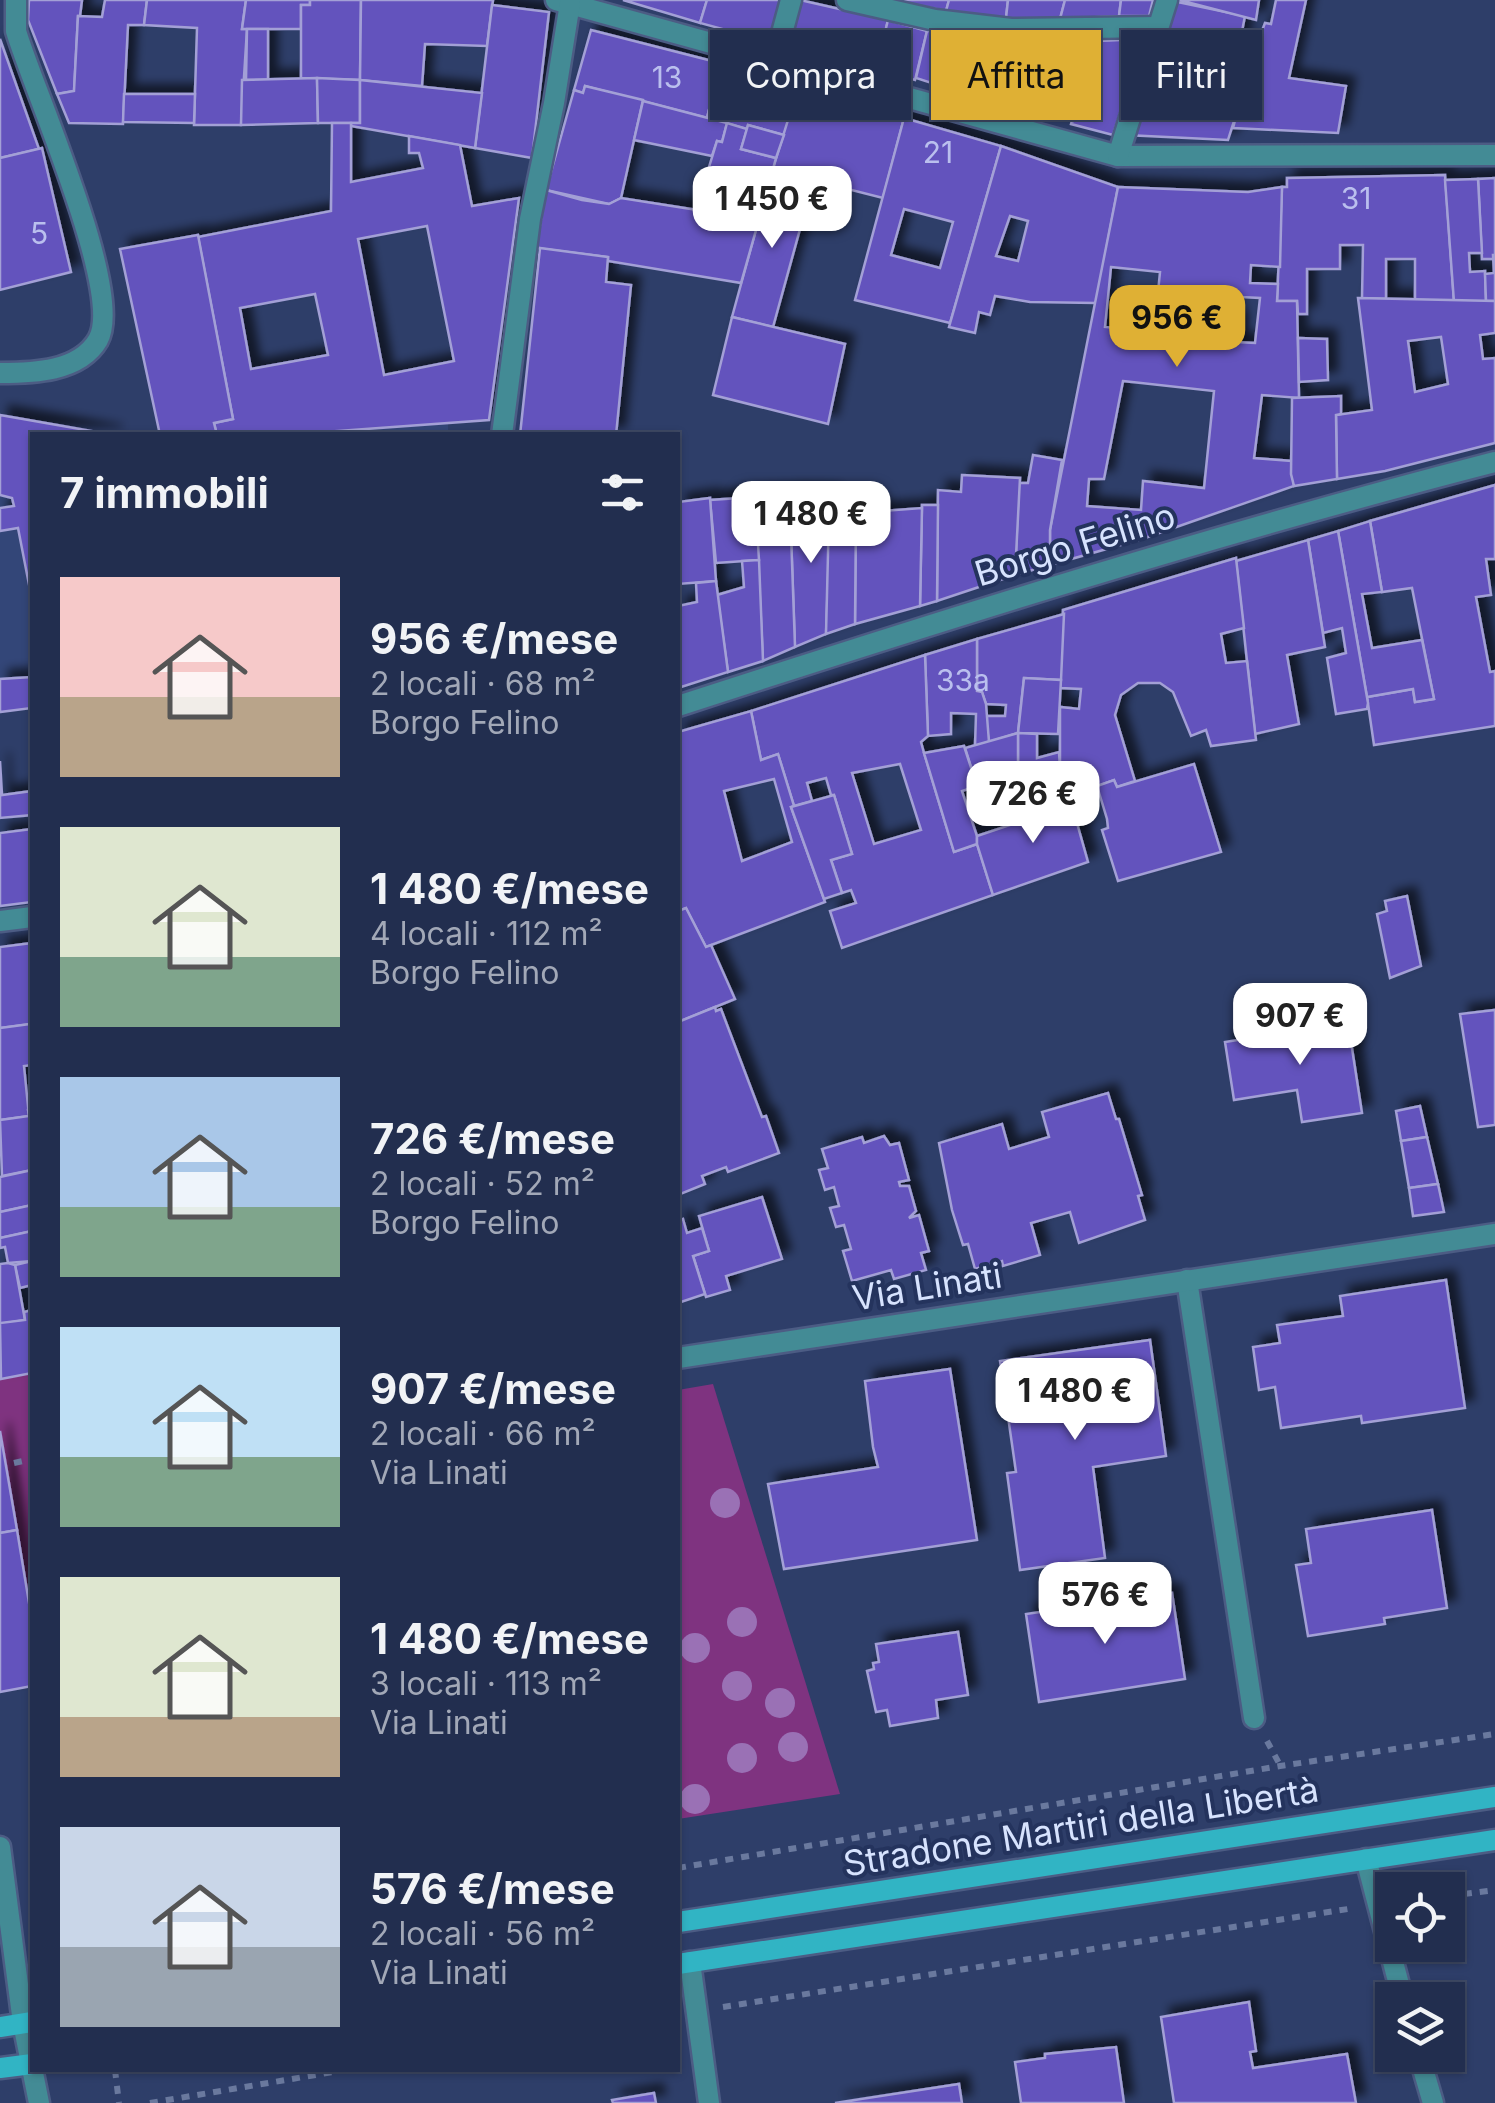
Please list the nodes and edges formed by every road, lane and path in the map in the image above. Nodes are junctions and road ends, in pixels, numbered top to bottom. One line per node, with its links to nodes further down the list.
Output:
1 (16, 0): 12 (street)
2 (792, 0): 7 (street)
3 (847, 0): 6 (street)
4 (1167, 0): 6 (street)
5 (563, 2): 8 (street); 13 (street)
6 (1158, 27): 10 (street)
7 (783, 30)
8 (710, 42)
9 (911, 97): 10 (street)
10 (1118, 156): 11 (street)
11 (1495, 156)
12 (0, 373)
13 (502, 432)
14 (1495, 462): 15 (street, Borgo Felino)
15 (680, 705)
16 (30, 917): 17 (street)
17 (0, 921)
18 (1495, 1234): 19 (street, Via Linati)
19 (1187, 1280): 20 (street, Via Linati); 23 (street)
20 (680, 1358)
21 (30, 1459): 22 (path)
22 (14, 1463)
23 (1254, 1718)
24 (1495, 1734): 29 (path)
25 (1495, 1797): 34 (main road, Stradone Martiri della Libertà)
26 (1495, 1840): 28 (main road)
27 (0, 1847): 37 (street)
28 (1366, 1859): 32 (street); 35 (main road)
29 (680, 1868)
30 (1495, 1890): 31 (path)
31 (1465, 1894)
32 (1375, 1900)
33 (1375, 1905): 36 (path)
34 (680, 1922)
35 (684, 1963): 36 (street)
36 (697, 2011): 48 (street)
37 (28, 2022): 38 (main road)
38 (0, 2027)
39 (30, 2063): 40 (main road)
40 (0, 2068)
41 (34, 2072): 45 (street)
42 (115, 2072): 46 (path)
43 (334, 2072): 47 (path)
44 (1424, 2072): 49 (street)
45 (39, 2103)
46 (118, 2103)
47 (150, 2103)
48 (709, 2103)
49 (1433, 2103)

